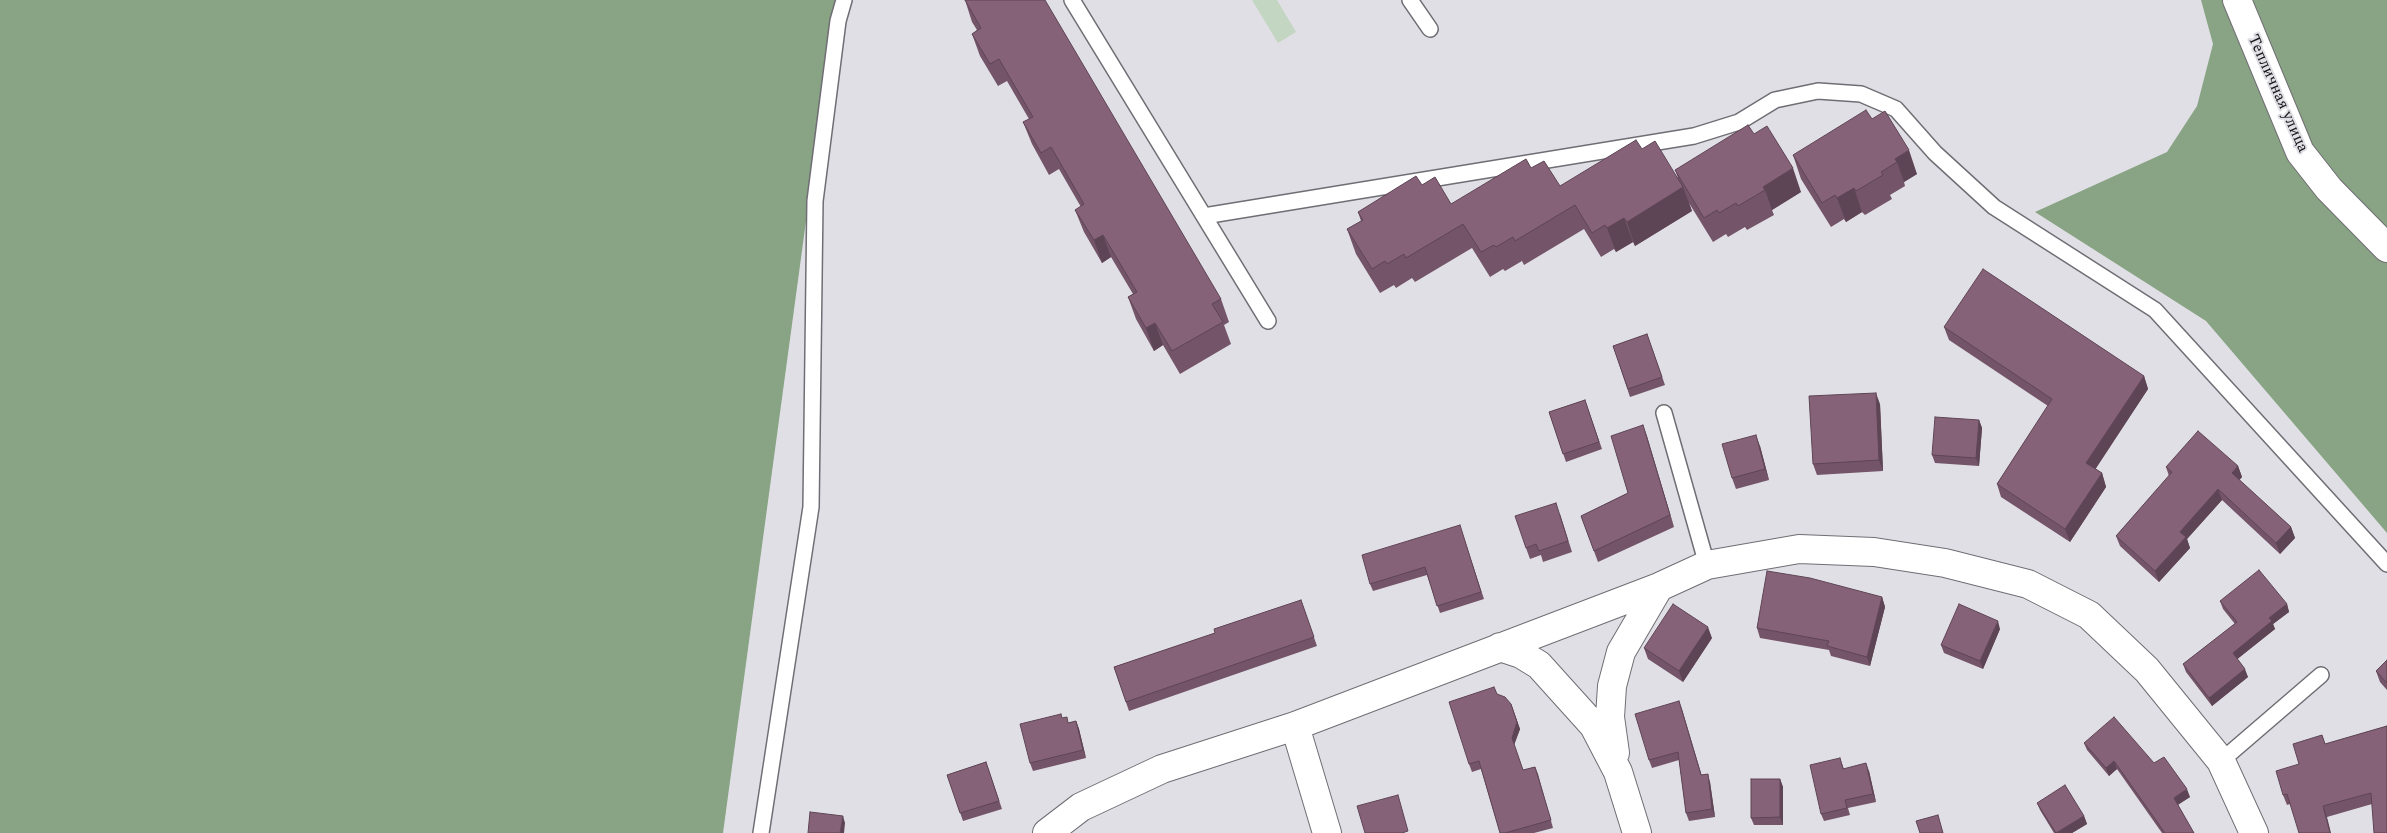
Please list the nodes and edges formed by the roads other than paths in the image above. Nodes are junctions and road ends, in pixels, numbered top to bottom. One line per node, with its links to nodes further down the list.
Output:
1 (844, 0): 18 (lane)
2 (1072, 0): 6 (lane)
3 (1410, 0): 5 (lane)
4 (2236, 0): 7 (street, Тепличная улица)
5 (1430, 29)
6 (1204, 216): 8 (lane); 10 (lane)
7 (2387, 248)
8 (1268, 321)
9 (1664, 413): 11 (lane)
10 (2387, 564)
11 (1707, 565): 12 (street); 16 (street)
12 (1659, 587): 13 (street); 17 (street)
13 (1500, 646): 15 (street); 17 (street)
14 (2321, 675): 16 (lane)
15 (1295, 726): 19 (street); 20 (street)
16 (2221, 761): 22 (street)
17 (1618, 772): 21 (street)
18 (761, 833)
19 (1047, 833)
20 (1327, 833)
21 (1638, 833)
22 (2254, 833)

